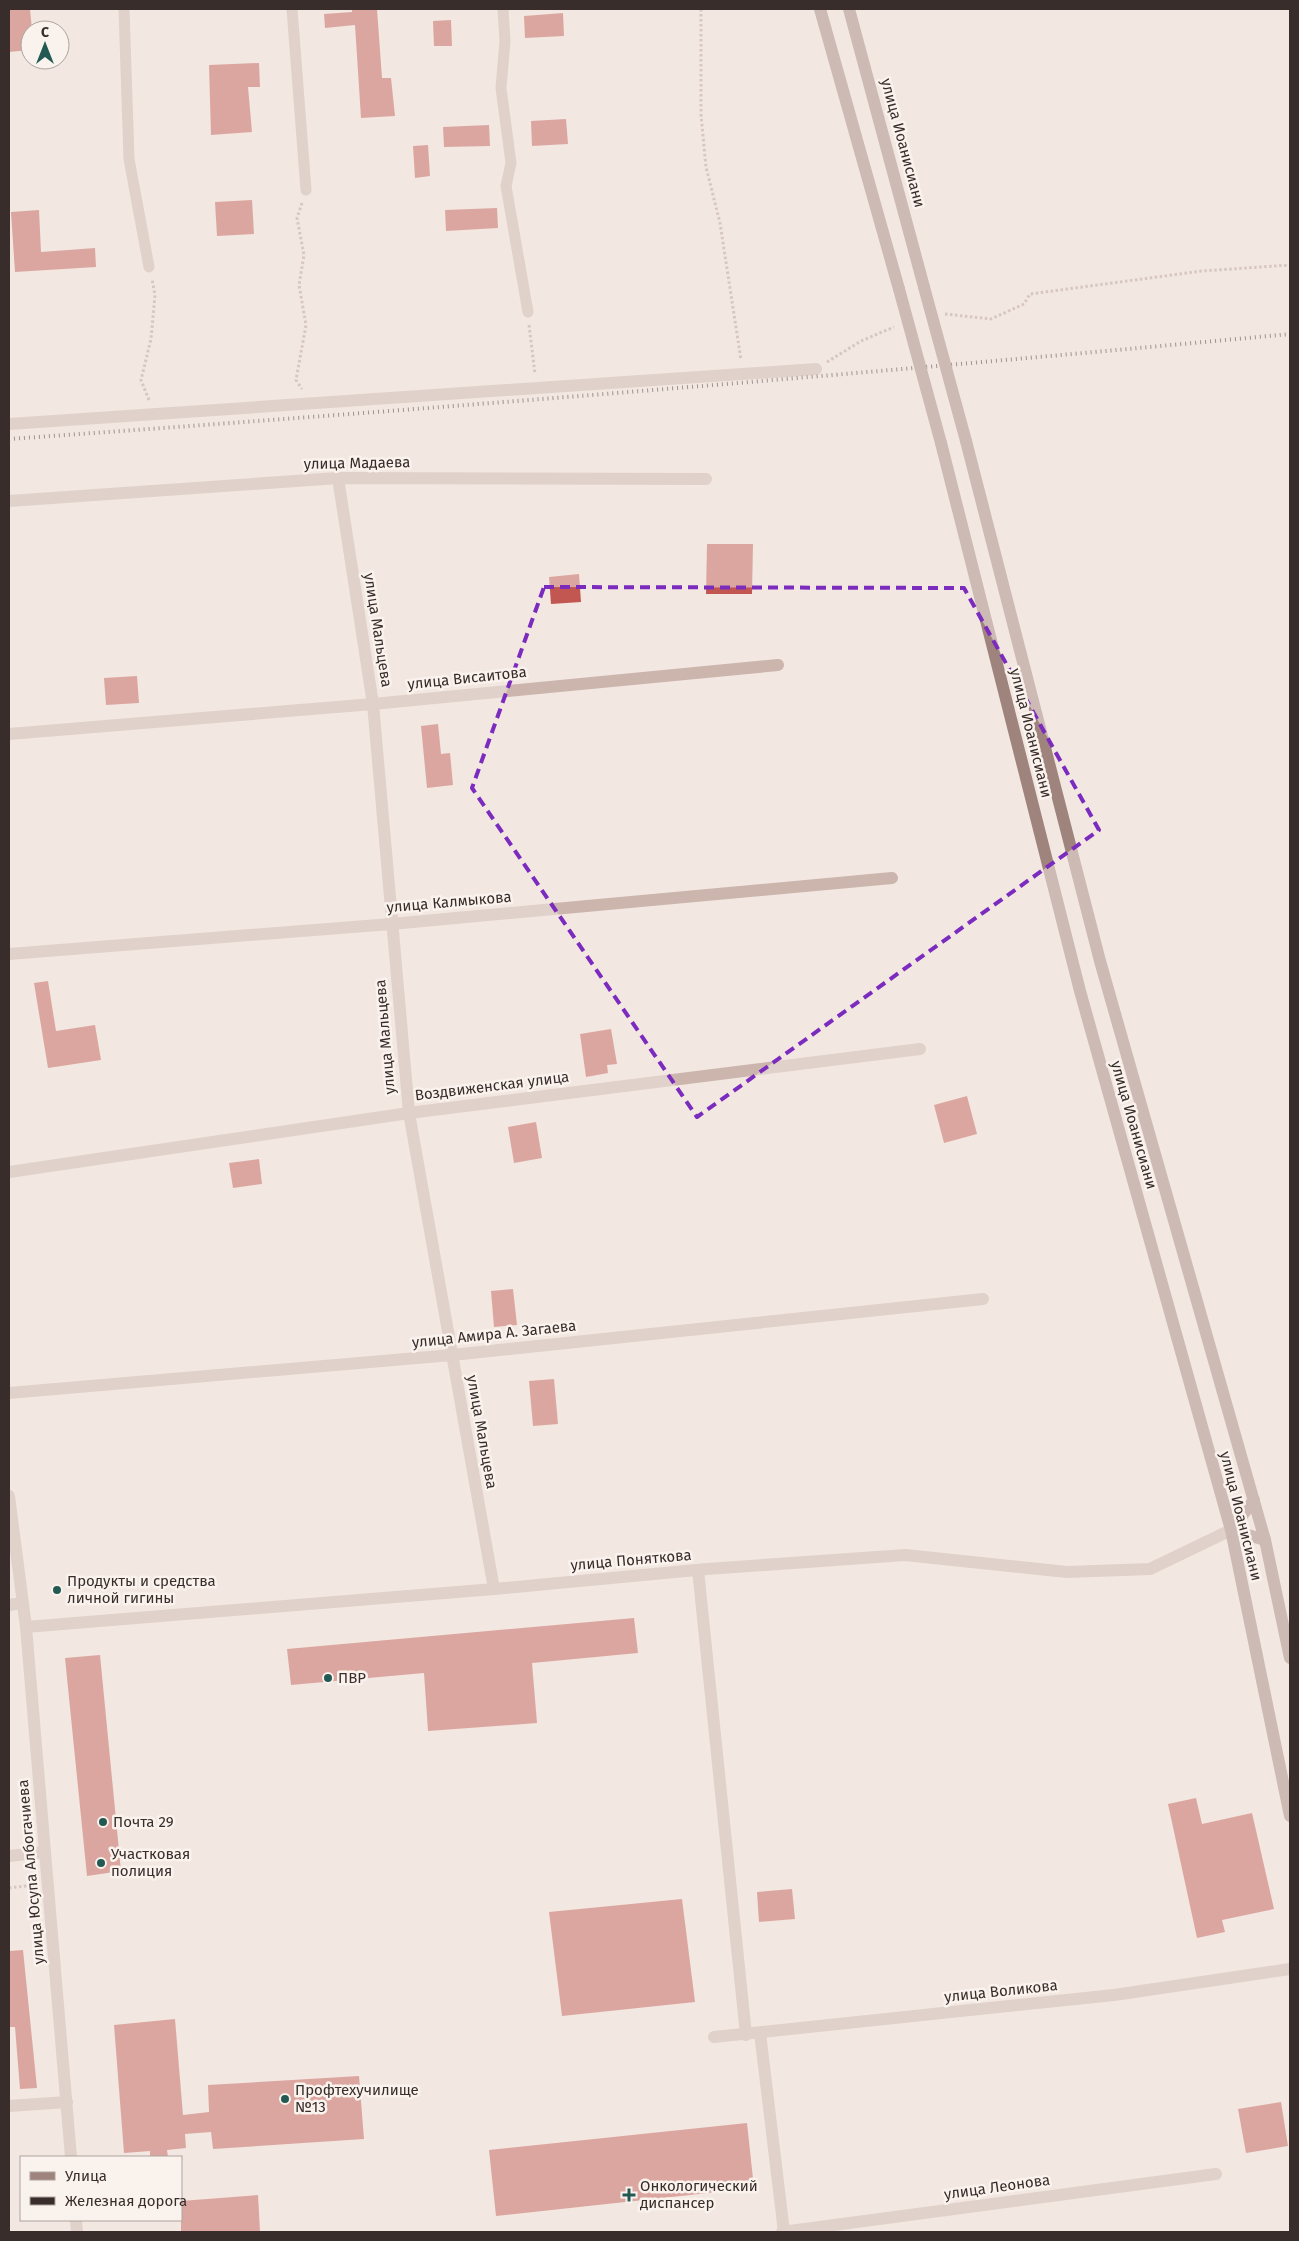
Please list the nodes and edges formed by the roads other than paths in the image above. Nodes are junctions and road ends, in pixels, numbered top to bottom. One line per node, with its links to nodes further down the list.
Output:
1 (124, 9): 7 (lane)
2 (292, 9): 6 (lane)
3 (502, 9): 8 (lane)
4 (820, 9): 28 (main road, улица Иоанисиани, bridge)
5 (849, 9): 27 (main road, улица Иоанисиани, bridge)
6 (306, 190)
7 (149, 267)
8 (528, 312)
9 (816, 369): 10 (street)
10 (9, 424)
11 (338, 478): 12 (street, улица Мадаева); 13 (street, улица Мадаева); 15 (street, улица Мальцева)
12 (706, 479)
13 (9, 501)
14 (778, 664): 15 (street, улица Висаитова)
15 (373, 704): 16 (street, улица Висаитова); 18 (street, улица Мальцева)
16 (9, 734)
17 (892, 878): 18 (street, улица Калмыкова)
18 (391, 924): 19 (street, улица Калмыкова); 21 (street, улица Мальцева)
19 (9, 954)
20 (920, 1050): 21 (street, Воздвиженская улица)
21 (409, 1113): 22 (street, Воздвиженская улица); 24 (street, улица Мальцева)
22 (9, 1172)
23 (983, 1298): 24 (street, улица Амира А. Загаева)
24 (452, 1355): 25 (street, улица Амира А. Загаева); 31 (street, улица Мальцева)
25 (9, 1393)
26 (9, 1496): 32 (street, улица Юсупа Албогачиева)
27 (1254, 1500): 28 (main road); 29 (main road, улица Иоанисиани)
28 (1230, 1530): 29 (main road); 30 (street, улица Поняткова); 36 (main road, улица Иоанисиани)
29 (1266, 1540): 35 (main road, улица Иоанисиани)
30 (698, 1570): 31 (street, улица Поняткова); 42 (street)
31 (494, 1589): 34 (street, улица Поняткова)
32 (22, 1603): 33 (street); 34 (street, улица Юсупа Албогачиева)
33 (9, 1605)
34 (26, 1626): 38 (street, улица Юсупа Албогачиева)
35 (1290, 1658)
36 (1287, 1781): 37 (main road, улица Иоанисиани)
37 (1290, 1816)
38 (45, 1852): 39 (street); 44 (street, улица Юсупа Албогачиева)
39 (9, 1856)
40 (1290, 1969): 41 (street, улица Воликова)
41 (760, 2033): 42 (street, улица Воликова); 49 (street)
42 (746, 2035): 43 (street, улица Воликова)
43 (714, 2037)
44 (67, 2102): 45 (street); 46 (street, улица Юсупа Албогачиева)
45 (9, 2106)
46 (72, 2156)
47 (1216, 2174): 48 (street, улица Леонова)
48 (799, 2231): 49 (street, улица Леонова)
49 (783, 2232)

